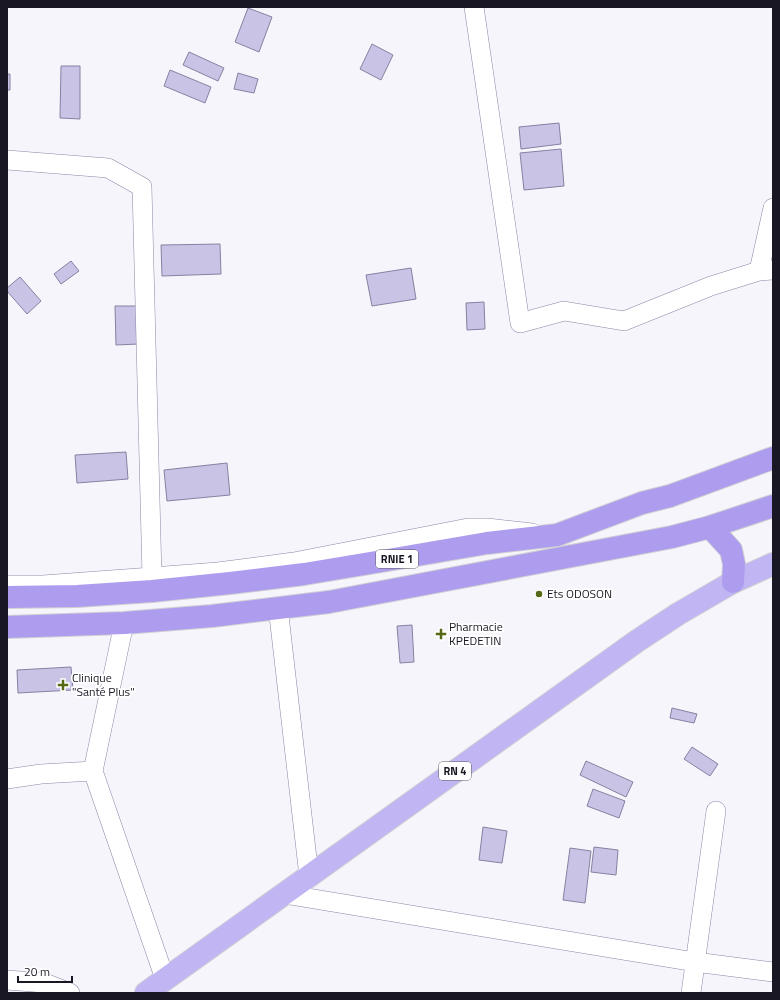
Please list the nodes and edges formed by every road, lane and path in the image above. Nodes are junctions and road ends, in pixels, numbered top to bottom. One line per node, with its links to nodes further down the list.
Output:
1 (474, 7): 4 (street)
2 (7, 160): 10 (street)
3 (773, 208): 4 (street)
4 (766, 270)
5 (773, 458): 8 (highway, RNIE 1)
6 (773, 506): 7 (highway, RNIE 1)
7 (710, 527): 11 (highway); 14 (highway, RNIE 1)
8 (557, 535): 10 (street); 13 (highway, RNIE 1)
9 (773, 564): 11 (main road, RN 4)
10 (152, 578): 12 (street)
11 (733, 582): 20 (main road, RN 4)
12 (7, 585)
13 (7, 597)
14 (278, 607): 15 (highway, RNIE 1); 20 (street)
15 (124, 623): 16 (highway, RNIE 1); 17 (street)
16 (7, 627)
17 (93, 771): 18 (street); 25 (street)
18 (7, 779)
19 (716, 811): 22 (street)
20 (309, 876): 21 (main road, RN 4)
21 (284, 894): 22 (street); 25 (main road, RN 4)
22 (695, 962): 23 (street); 27 (street)
23 (773, 972)
24 (7, 980): 26 (street)
25 (156, 988)
26 (70, 993)
27 (691, 993)

